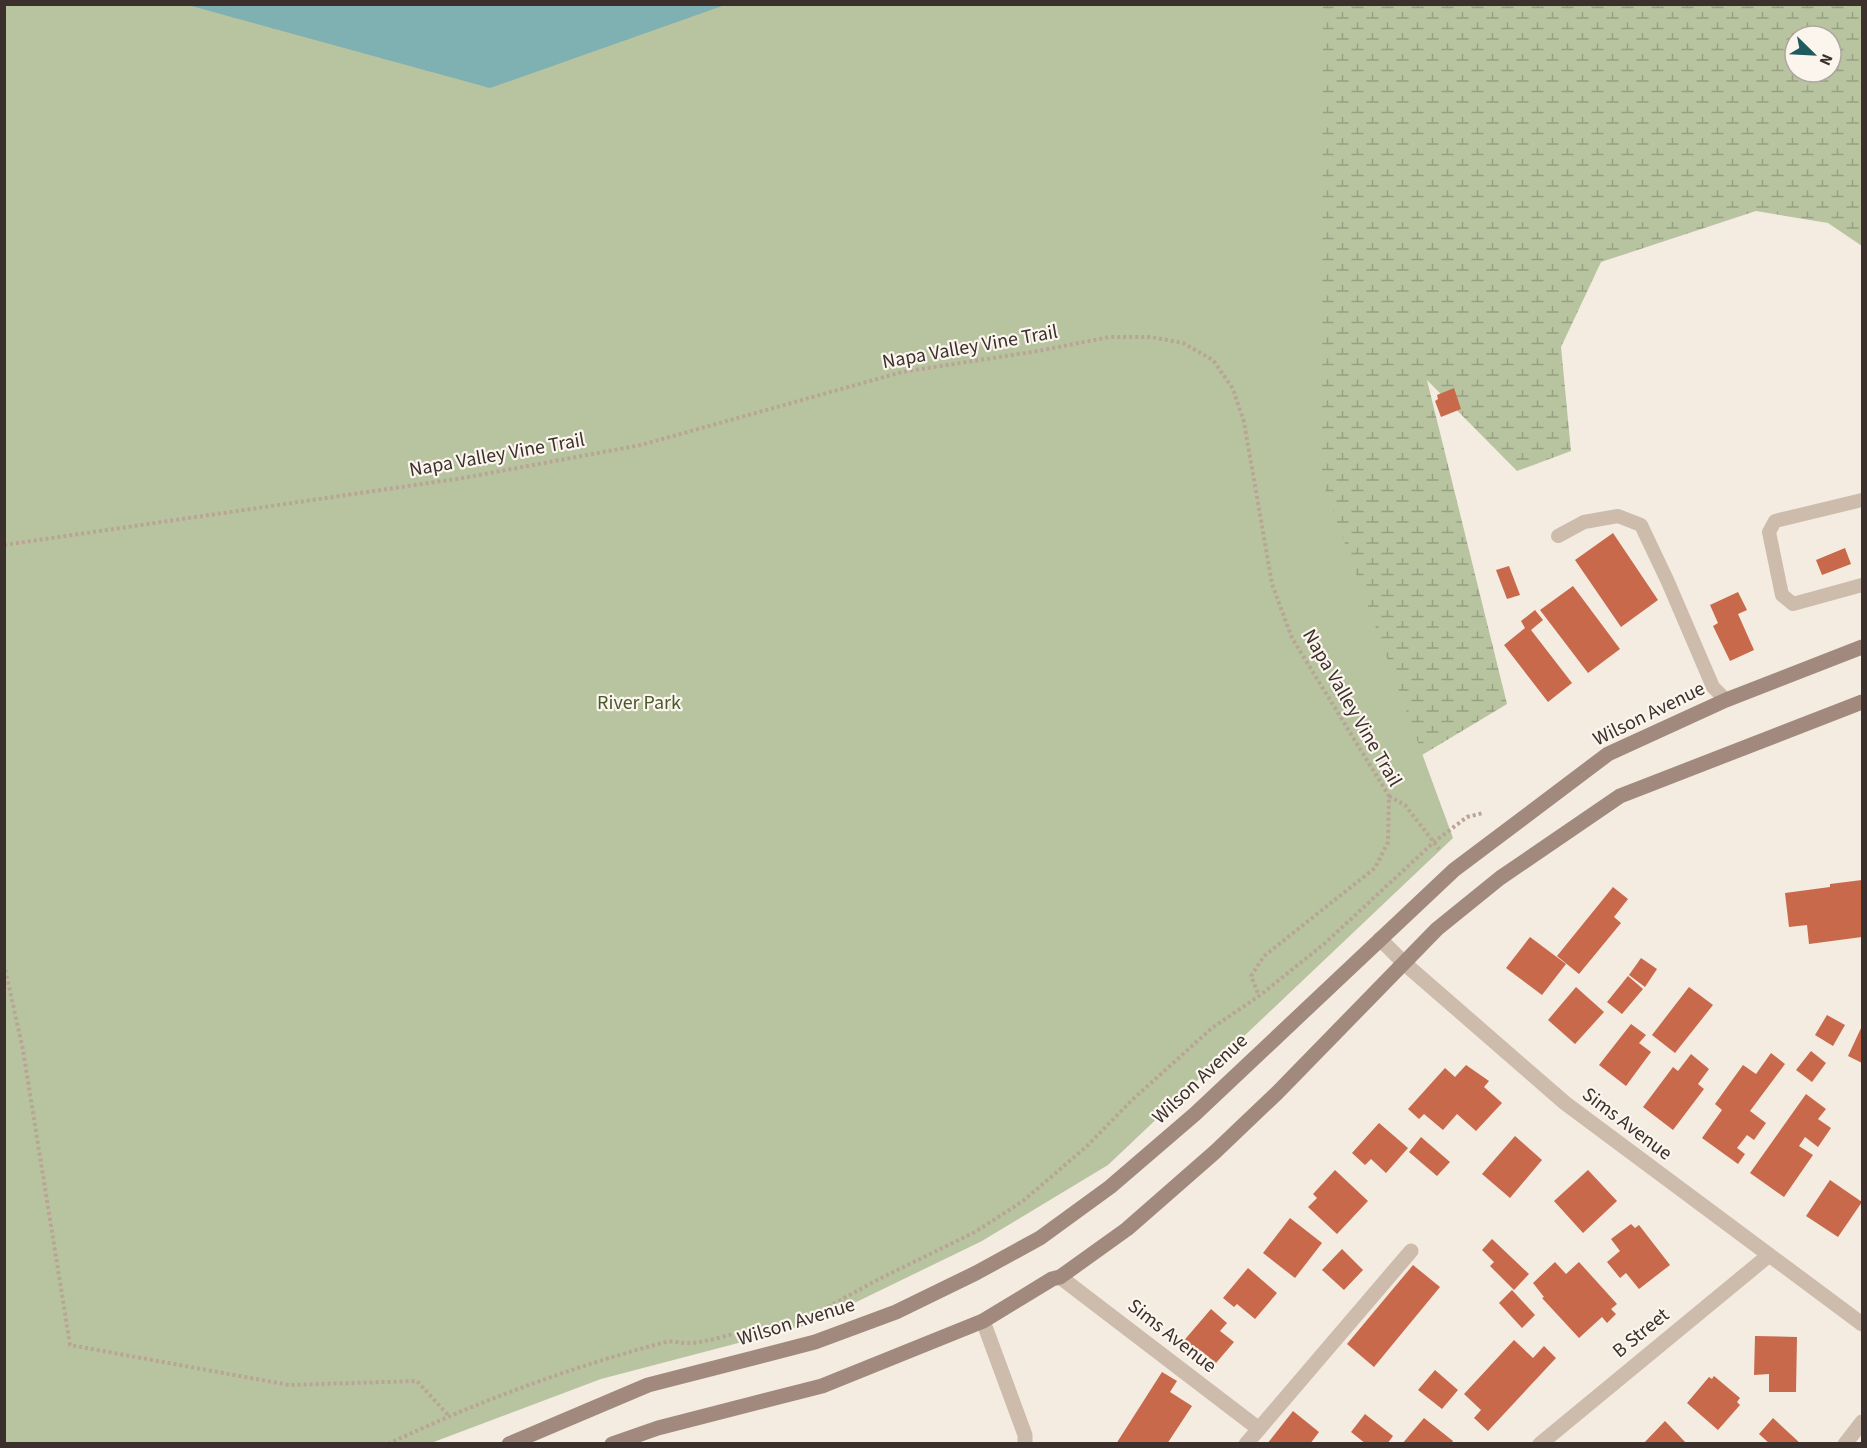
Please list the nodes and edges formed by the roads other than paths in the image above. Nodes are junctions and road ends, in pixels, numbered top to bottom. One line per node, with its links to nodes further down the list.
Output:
1 (1863, 501): 3 (lane)
2 (1558, 536): 5 (lane)
3 (1863, 585)
4 (1863, 647): 5 (main road, Wilson Avenue)
5 (1726, 700): 7 (main road, Wilson Avenue)
6 (1863, 702): 8 (main road)
7 (1380, 939): 8 (street, Sims Avenue); 16 (main road, Wilson Avenue)
8 (1404, 963): 10 (street, Sims Avenue); 11 (main road)
9 (1411, 1251): 15 (street)
10 (1768, 1256): 13 (street, Sims Avenue); 20 (street, B Street)
11 (1060, 1276): 12 (main road); 15 (street, Sims Avenue)
12 (983, 1322): 17 (main road); 18 (street)
13 (1863, 1324)
14 (1863, 1422): 21 (street)
15 (1258, 1430): 19 (street)
16 (509, 1443)
17 (612, 1443)
18 (1025, 1443)
19 (1246, 1443)
20 (1540, 1443)
21 (1845, 1443)

